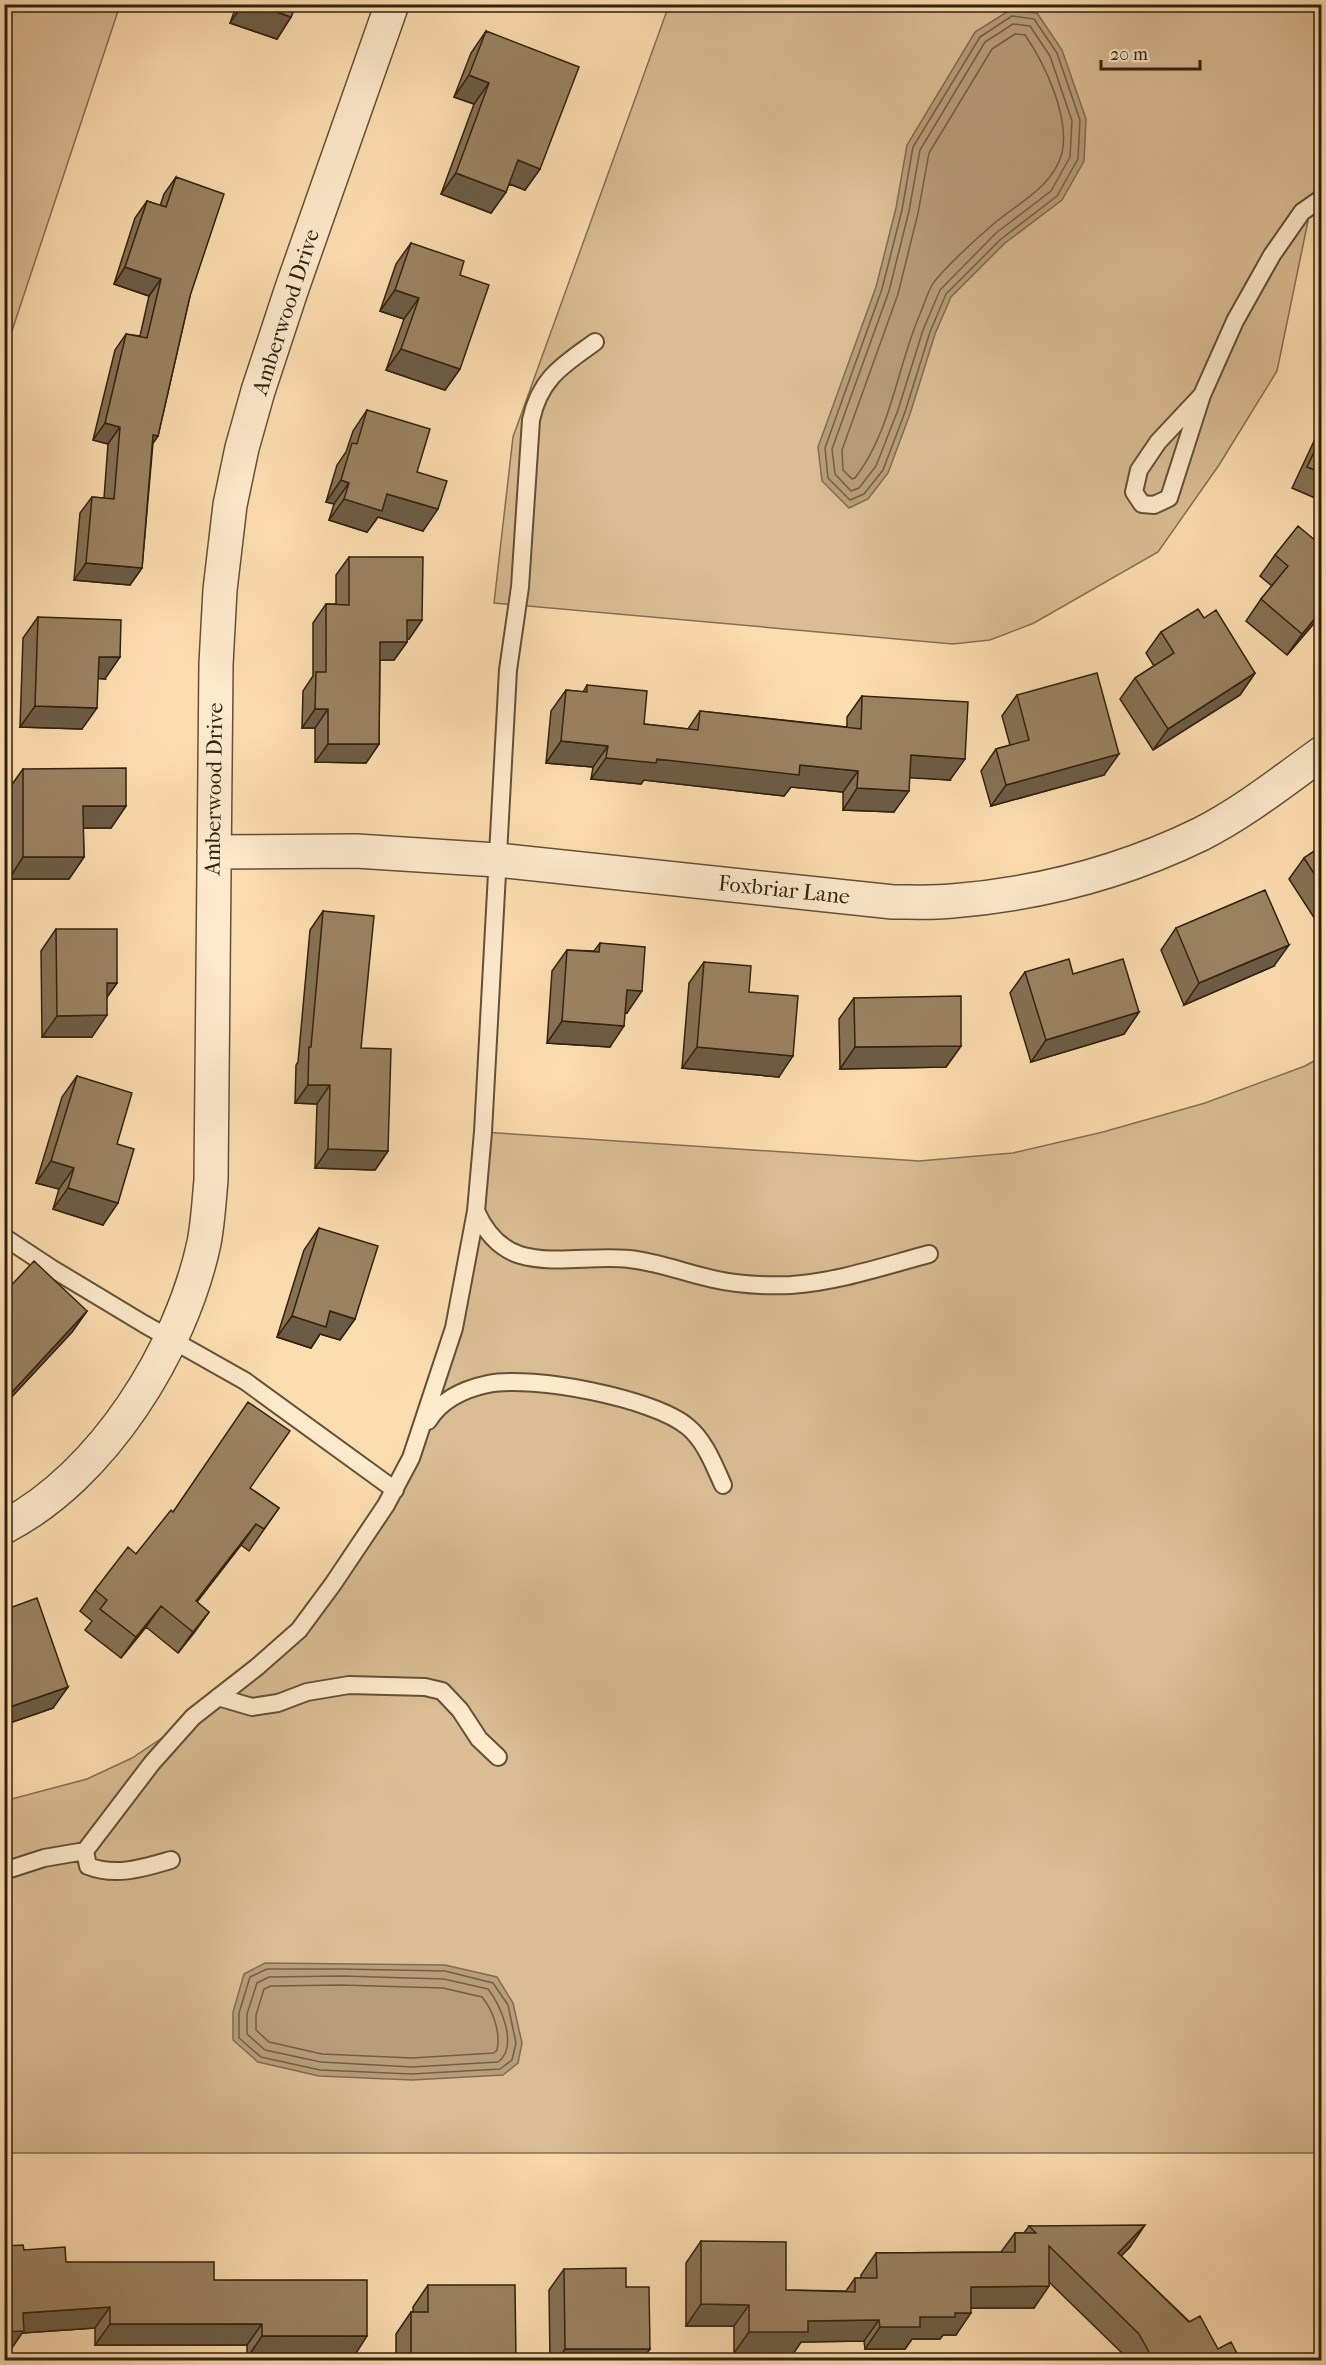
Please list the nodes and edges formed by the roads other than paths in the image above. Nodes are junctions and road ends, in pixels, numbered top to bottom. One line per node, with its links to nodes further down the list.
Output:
1 (392, 4): 6 (street, Amberwood Drive)
2 (1322, 198): 4 (lane)
3 (595, 342): 7 (lane)
4 (1202, 395): 4 (lane)
5 (1322, 753): 7 (street, Foxbriar Lane)
6 (214, 852): 7 (street, Foxbriar Lane); 11 (street, Amberwood Drive)
7 (497, 860): 8 (lane)
8 (476, 1211): 10 (lane); 12 (lane)
9 (4, 1237): 11 (lane)
10 (929, 1254)
11 (170, 1338): 14 (lane); 15 (street, Amberwood Drive)
12 (419, 1434): 13 (lane); 14 (lane)
13 (723, 1485)
14 (395, 1490): 16 (lane)
15 (4, 1527)
16 (218, 1697): 17 (lane); 18 (lane)
17 (498, 1757)
18 (85, 1851): 19 (lane); 20 (lane)
19 (171, 1860)
20 (4, 1871)

